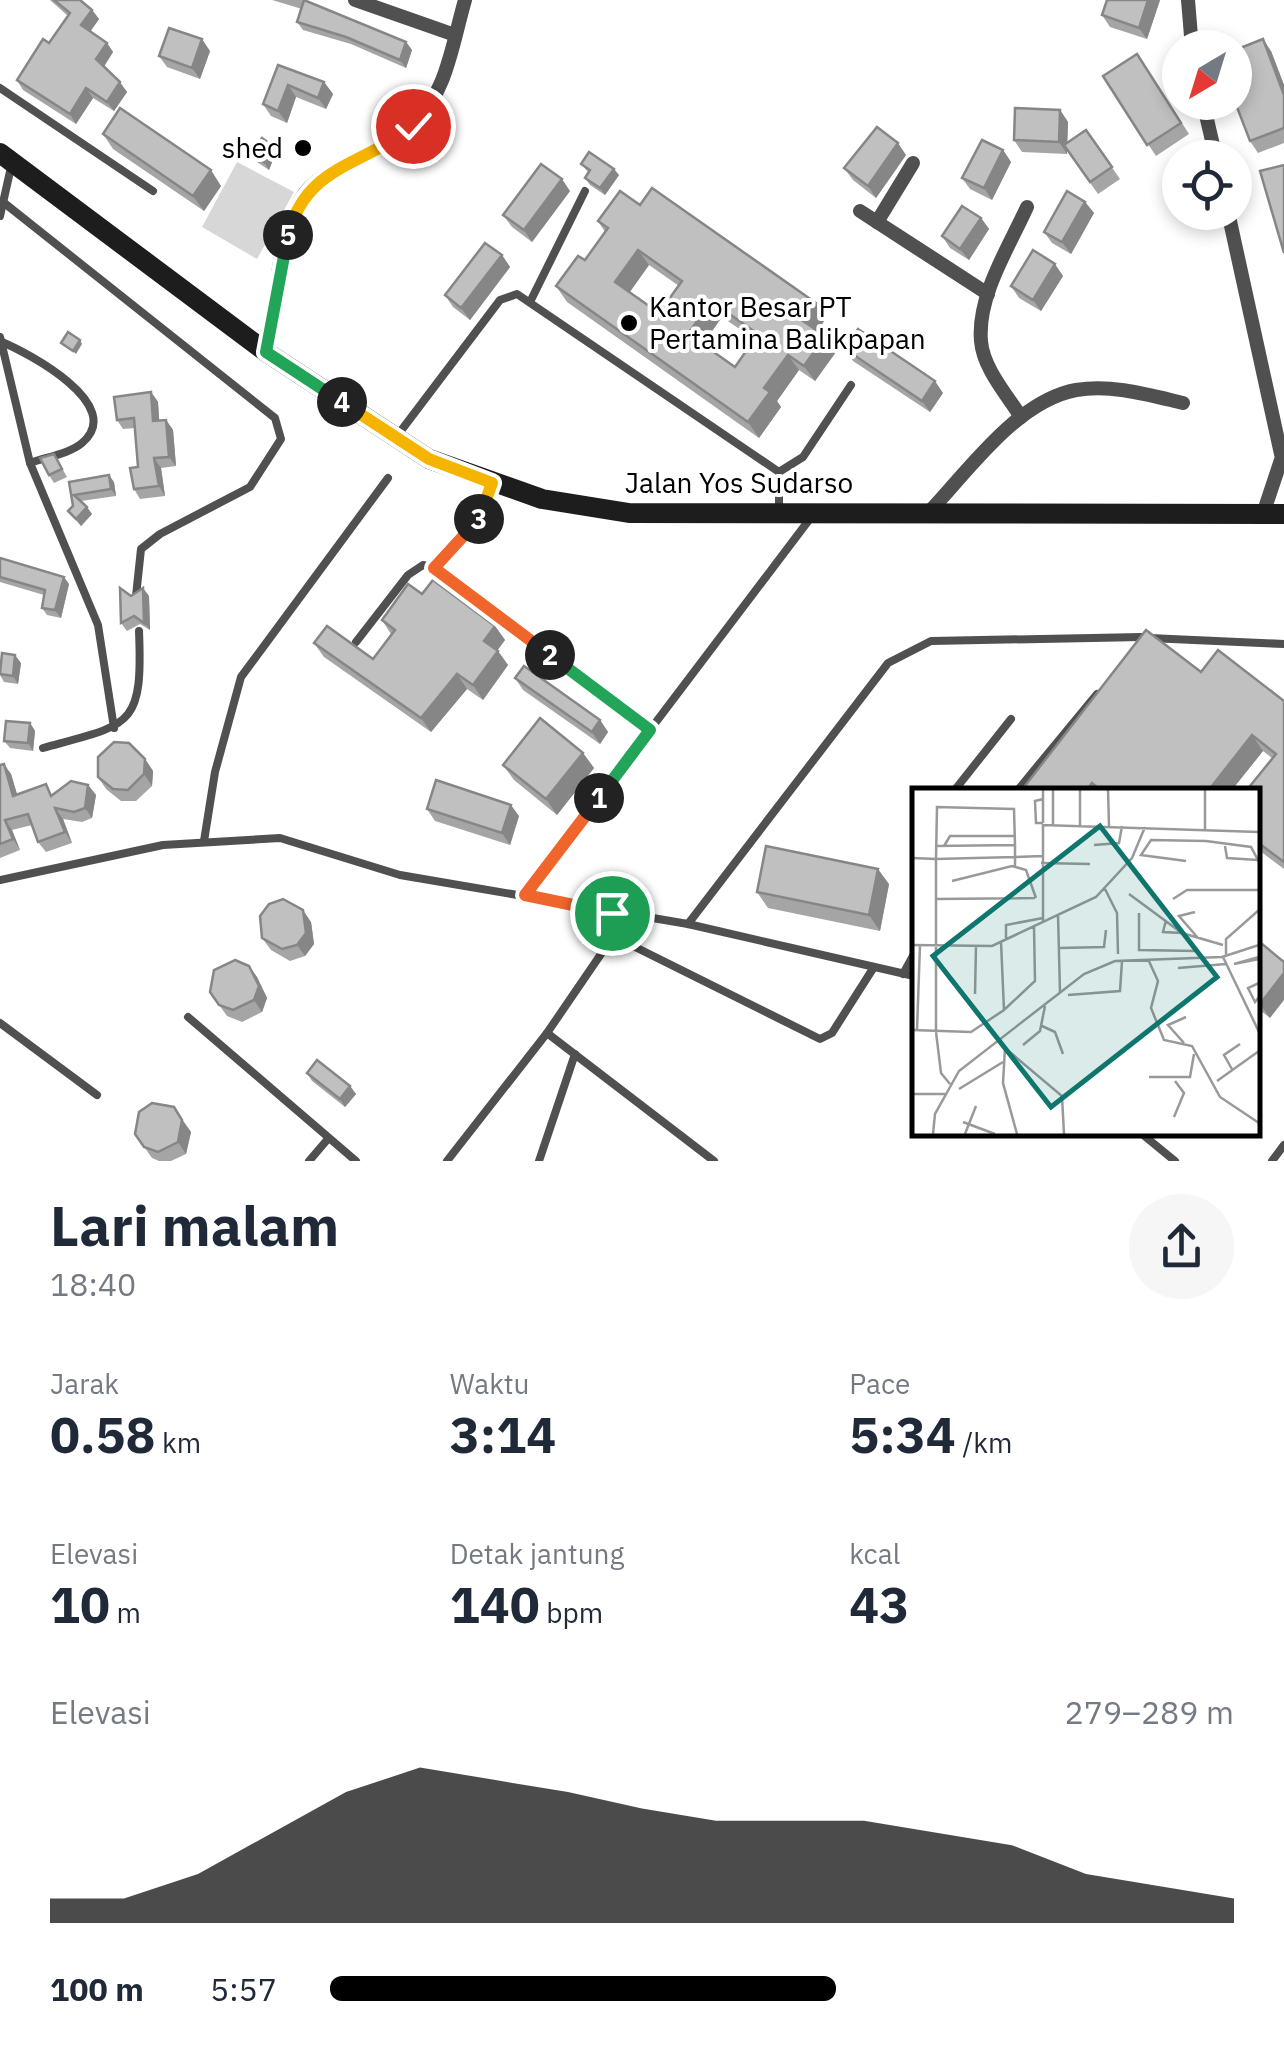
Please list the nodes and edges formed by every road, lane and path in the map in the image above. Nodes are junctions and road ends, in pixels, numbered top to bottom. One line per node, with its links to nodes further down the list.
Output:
1 (355, 0): 5 (street)
2 (465, 0): 5 (street)
3 (1188, 0): 4 (street)
4 (1190, 30)
5 (455, 35): 20 (street)
6 (0, 88): 9 (lane)
7 (6, 158): 11 (lane); 20 (main road, Jalan Yos Sudarso)
8 (913, 164): 15 (street)
9 (153, 191)
10 (585, 191): 18 (lane)
11 (3, 202): 14 (lane); 35 (lane)
12 (1027, 207): 17 (street)
13 (860, 212): 15 (street)
14 (0, 216)
15 (877, 222): 17 (street)
16 (1232, 230): 25 (street)
17 (988, 294): 23 (street)
18 (531, 300): 24 (lane); 27 (lane)
19 (1, 339): 26 (lane); 26 (lane)
20 (266, 352): 24 (main road, Jalan Yos Sudarso)
21 (851, 385): 27 (lane)
22 (1183, 403): 23 (street)
23 (1021, 418): 30 (street)
24 (397, 436): 29 (main road, Jalan Yos Sudarso)
25 (1282, 453): 33 (street)
26 (30, 463): 43 (lane)
27 (779, 472): 31 (lane)
28 (388, 478): 48 (lane)
29 (492, 483): 31 (main road, Jalan Yos Sudarso); 34 (lane)
30 (930, 511): 32 (main road, Jalan Yos Sudarso); 33 (main road, Jalan Yos Sudarso)
31 (779, 512): 32 (main road, Jalan Yos Sudarso)
32 (814, 513): 44 (lane)
33 (1273, 514)
34 (434, 568): 38 (lane); 44 (lane)
35 (136, 596)
36 (138, 631): 43 (lane)
37 (1142, 638): 39 (lane); 40 (lane); 52 (lane)
38 (356, 642)
39 (1284, 644)
40 (1130, 652)
41 (1107, 681): 47 (lane)
42 (1012, 719): 46 (lane)
43 (114, 728): 45 (lane)
44 (650, 730): 50 (lane)
45 (43, 748)
46 (956, 788)
47 (1019, 788)
48 (204, 841): 49 (lane); 50 (lane)
49 (0, 880)
50 (525, 895): 51 (lane)
51 (627, 916): 52 (lane); 53 (lane)
52 (688, 924): 55 (lane)
53 (612, 936): 55 (lane); 60 (lane)
54 (912, 958): 56 (lane)
55 (874, 967): 56 (lane)
56 (903, 974): 57 (lane)
57 (912, 976)
58 (188, 1018): 64 (lane)
59 (0, 1023): 62 (lane)
60 (548, 1033): 61 (lane); 68 (lane)
61 (574, 1054): 69 (lane); 70 (lane)
62 (97, 1095)
63 (1145, 1136): 71 (lane)
64 (327, 1140): 66 (lane); 67 (lane)
65 (1284, 1145): 72 (lane)
66 (309, 1161)
67 (356, 1161)
68 (447, 1161)
69 (538, 1161)
70 (714, 1161)
71 (1176, 1161)
72 (1272, 1161)

